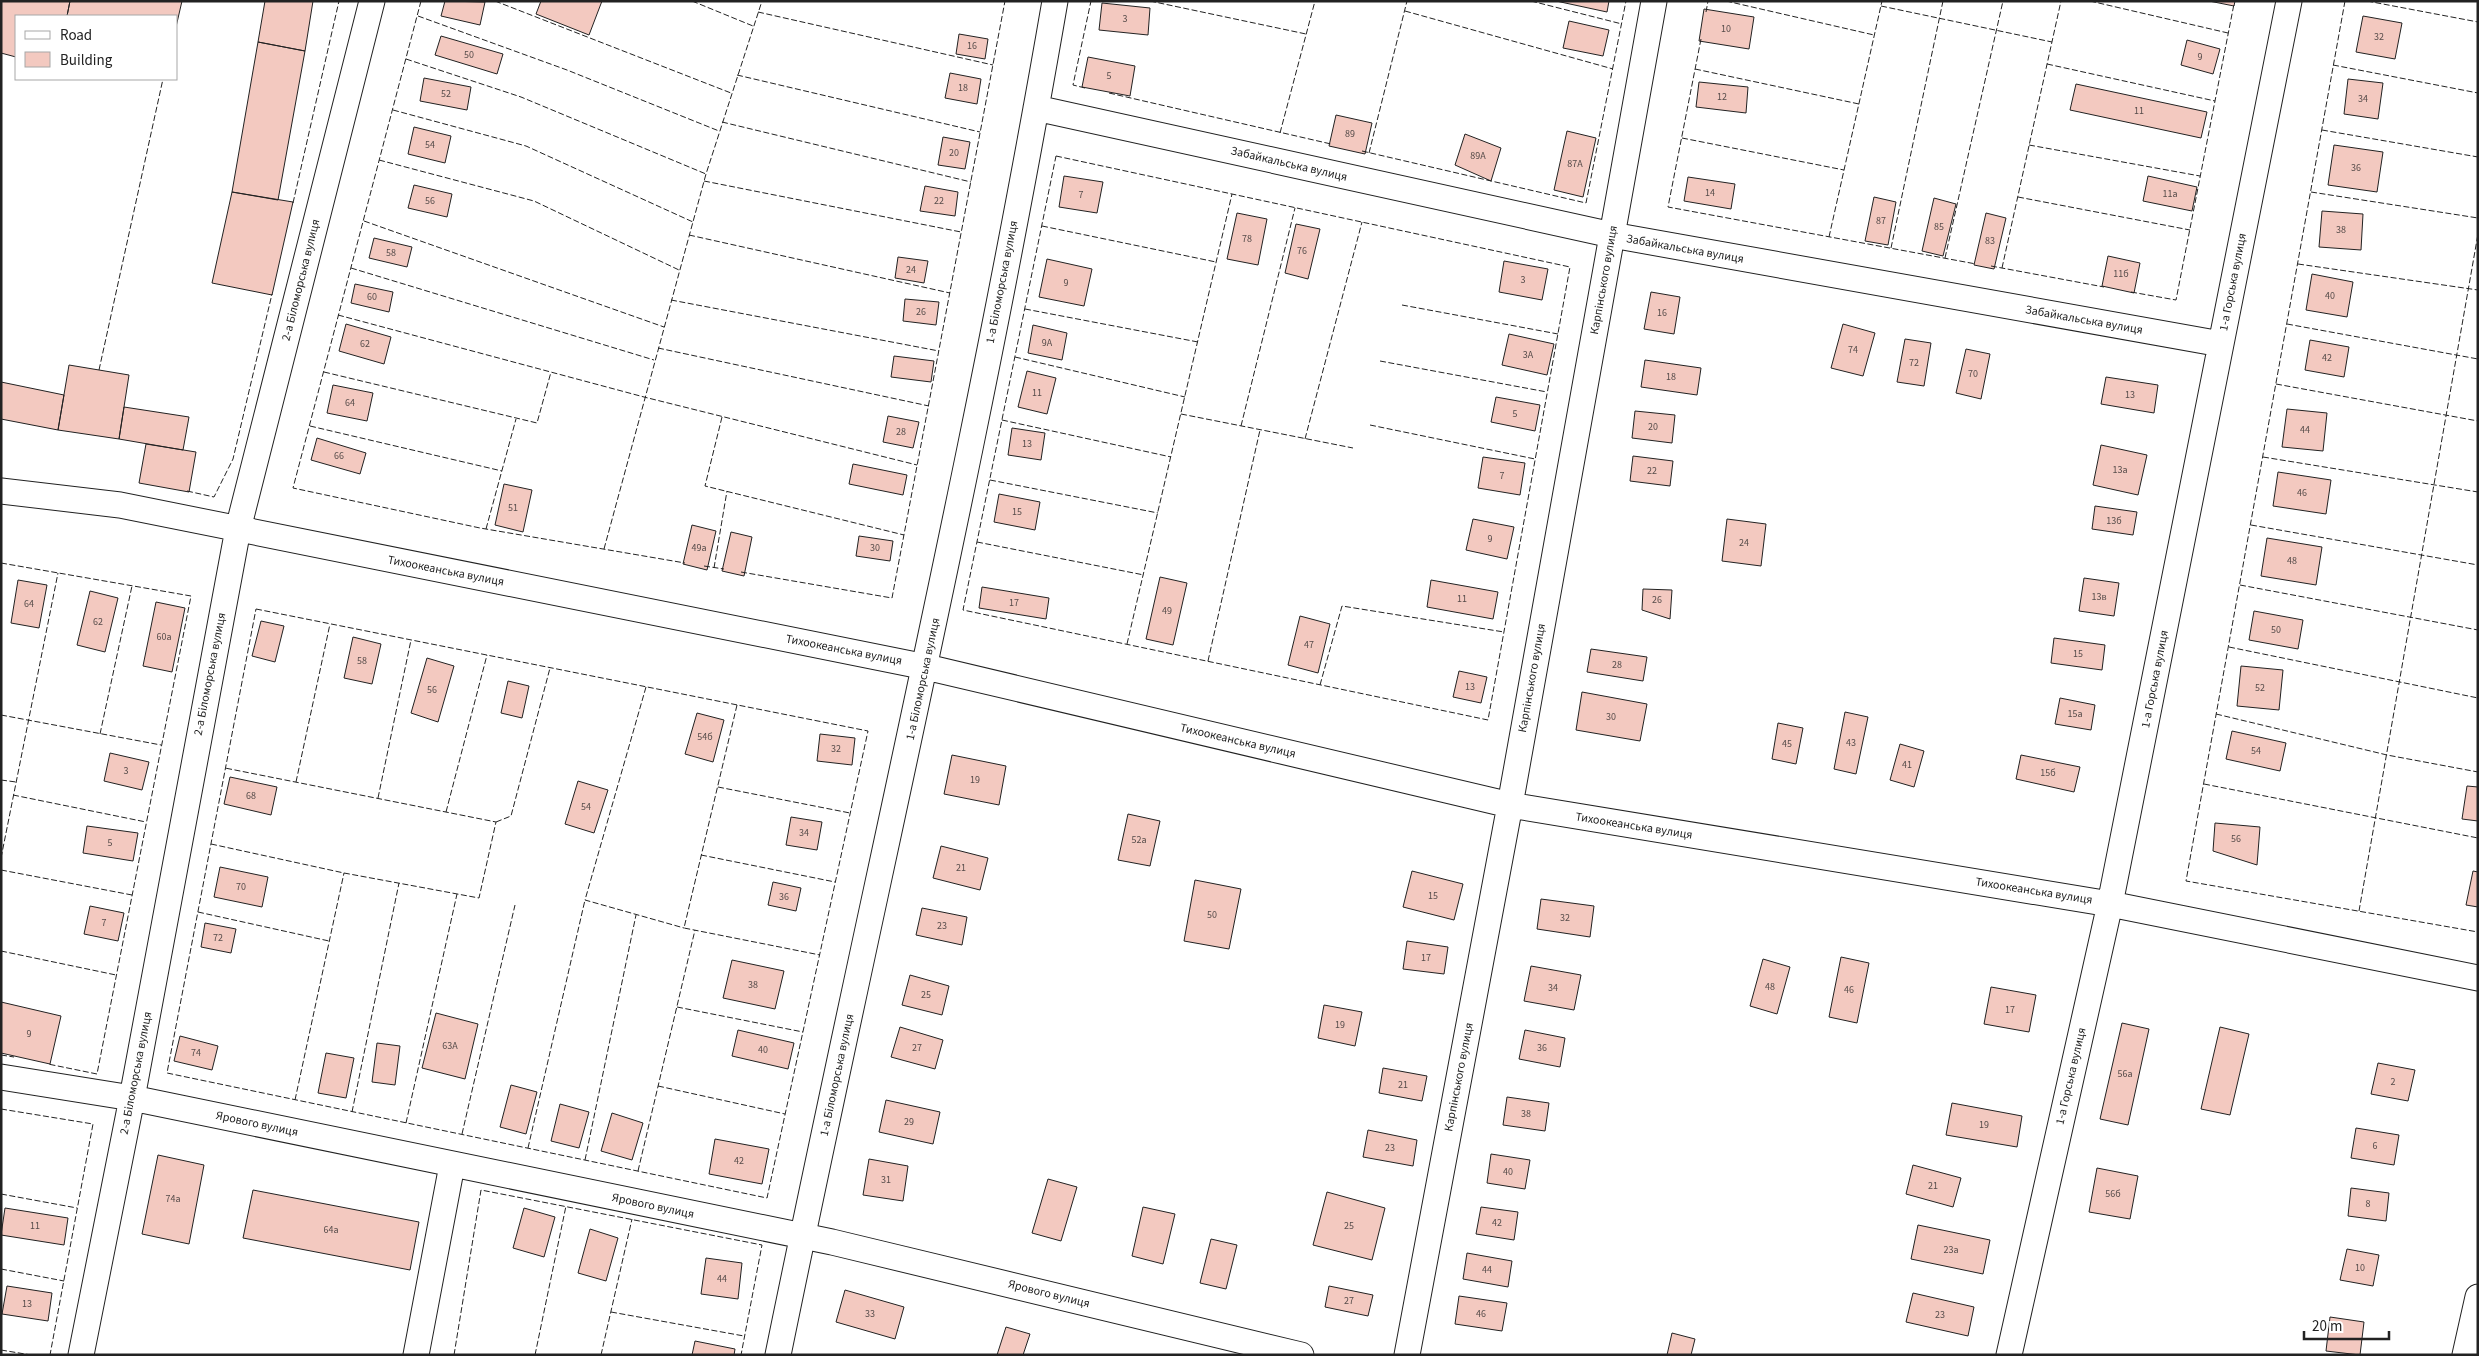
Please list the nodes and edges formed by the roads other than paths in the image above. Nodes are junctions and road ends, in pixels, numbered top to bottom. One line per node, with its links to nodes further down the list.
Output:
1 (372, 1): 9 (street, 2-а Біломорська вулиця)
2 (1054, 1): 5 (street, 1-а Біломорська вулиця)
3 (1654, 1): 6 (street, Карпінського вулиця)
4 (2289, 1): 7 (street, 1-а Горська вулиця)
5 (1036, 108): 6 (street, Забайкальська вулиця); 10 (street, 1-а Біломорська вулиця)
6 (1612, 236): 7 (street, Забайкальська вулиця); 11 (street, Карпінського вулиця)
7 (2221, 344): 12 (street, 1-а Горська вулиця)
8 (1, 491): 9 (street, Тихоокеанська вулиця)
9 (238, 529): 10 (street, Тихоокеанська вулиця); 15 (street, 2-а Біломорська вулиця)
10 (926, 667): 11 (street, Тихоокеанська вулиця); 17 (street, 1-а Біломорська вулиця)
11 (1510, 805): 12 (street, Тихоокеанська вулиця); 23 (street, Карпінського вулиця)
12 (2110, 904): 13 (street, Тихоокеанська вулиця); 24 (street, 1-а Горська вулиця)
13 (2478, 978)
14 (1, 1077): 15 (street, Ярового вулиця)
15 (132, 1098): 16 (street, Ярового вулиця); 19 (street, 2-а Біломорська вулиця)
16 (452, 1165): 17 (street, Ярового вулиця); 20 (street)
17 (802, 1236): 21 (street, 1-а Біломорська вулиця); 22 (street, Ярового вулиця)
18 (2478, 1297): 25 (street)
19 (81, 1355)
20 (416, 1355)
21 (778, 1355)
22 (1301, 1355)
23 (1408, 1355)
24 (2008, 1355)
25 (2465, 1355)

